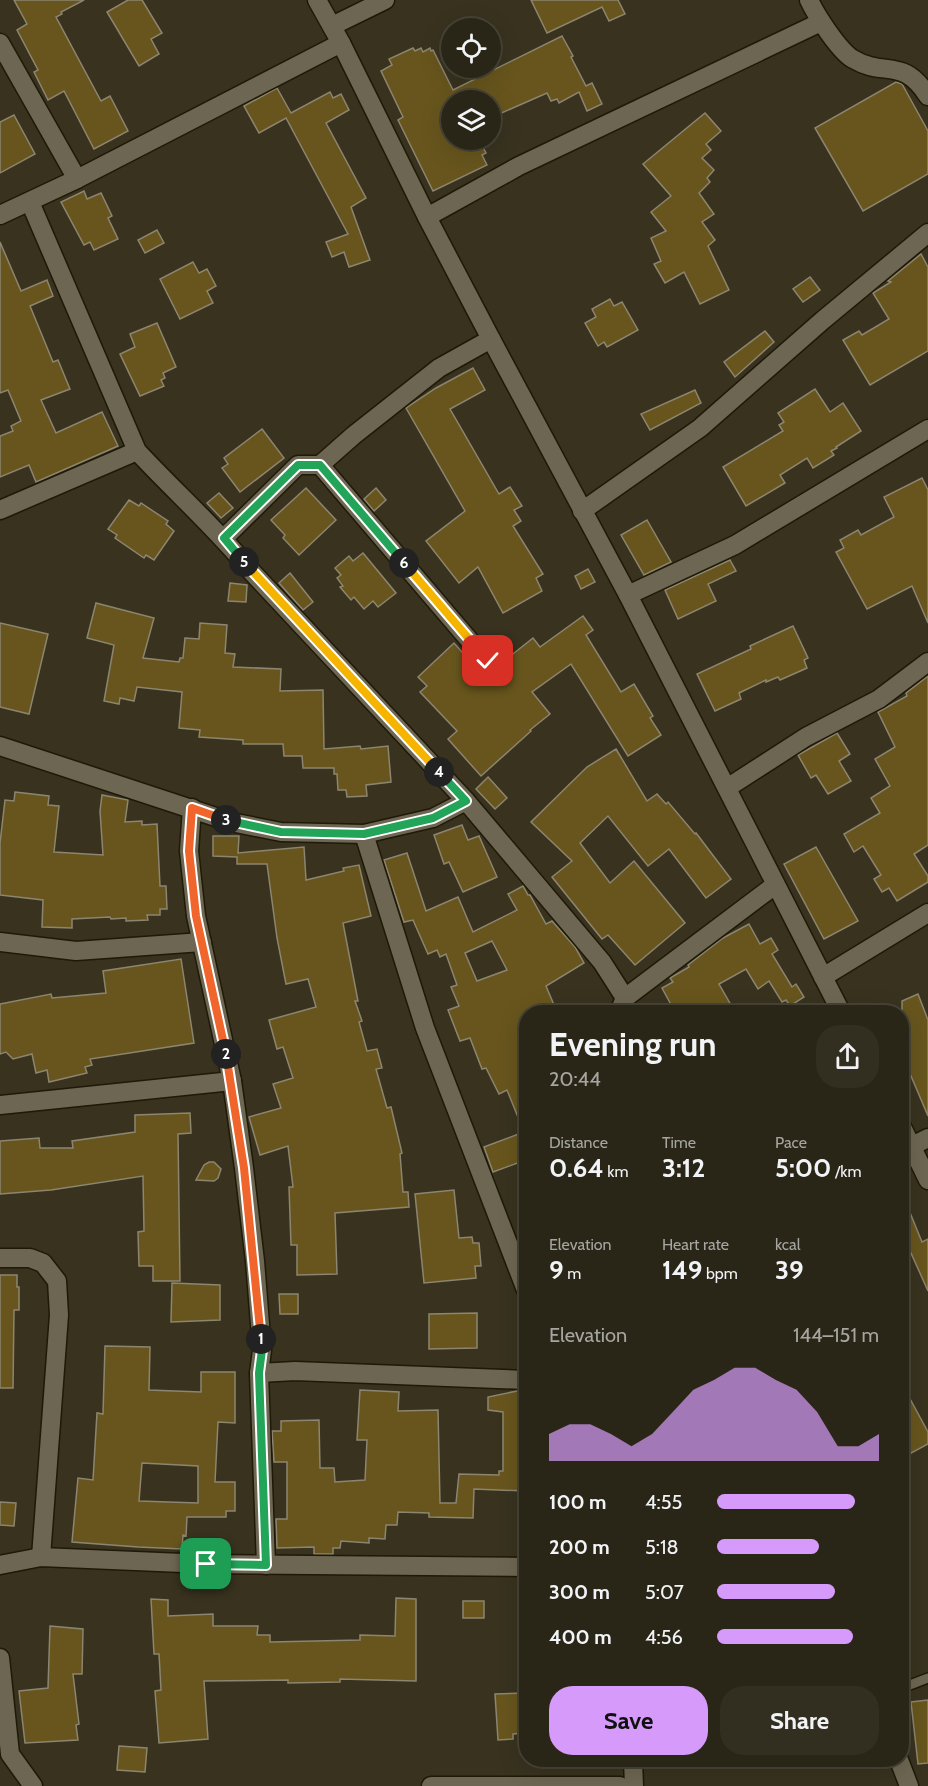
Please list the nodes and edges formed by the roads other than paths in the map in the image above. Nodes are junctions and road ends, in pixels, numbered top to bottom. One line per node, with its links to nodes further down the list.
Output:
1 (317, 0): 5 (street)
2 (385, 0): 5 (street)
3 (813, 2): 4 (street)
4 (821, 22): 8 (street); 12 (street)
5 (332, 26): 7 (street)
6 (0, 43): 9 (street)
7 (341, 43): 9 (street); 12 (street)
8 (928, 96)
9 (77, 179): 10 (street)
10 (30, 202): 11 (street); 16 (street)
11 (0, 215)
12 (427, 217): 14 (street)
13 (928, 233): 19 (street)
14 (491, 339): 17 (street); 19 (street)
15 (928, 429): 21 (street)
16 (137, 451): 18 (street); 20 (street)
17 (320, 465): 20 (street); 22 (street)
18 (0, 510)
19 (582, 511): 21 (street)
20 (224, 538): 26 (street)
21 (628, 595): 25 (street)
22 (488, 661)
23 (928, 662): 25 (street)
24 (0, 746): 27 (street)
25 (727, 788): 29 (street)
26 (466, 801): 28 (street); 34 (street)
27 (192, 808): 28 (street); 32 (street)
28 (364, 834): 43 (street)
29 (775, 885): 33 (street); 34 (street)
30 (928, 913): 33 (street)
31 (0, 942): 32 (street)
32 (202, 942): 36 (street)
33 (823, 977): 35 (street)
34 (622, 1005)
35 (837, 1005)
36 (232, 1081): 37 (street); 44 (street)
37 (0, 1105)
38 (928, 1138): 40 (street)
39 (909, 1140): 40 (street)
40 (912, 1146): 41 (street)
41 (928, 1180)
42 (0, 1258): 46 (street)
43 (519, 1272)
44 (259, 1373): 45 (street); 48 (street)
45 (519, 1380)
46 (41, 1557): 47 (street); 48 (street)
47 (0, 1565)
48 (266, 1565): 49 (street)
49 (519, 1567)
50 (0, 1658): 55 (street)
51 (928, 1678): 52 (lane)
52 (909, 1685)
53 (633, 1767): 58 (street)
54 (902, 1767): 59 (street)
55 (33, 1786)
56 (431, 1786): 57 (street)
57 (620, 1786)
58 (634, 1786)
59 (909, 1786)

